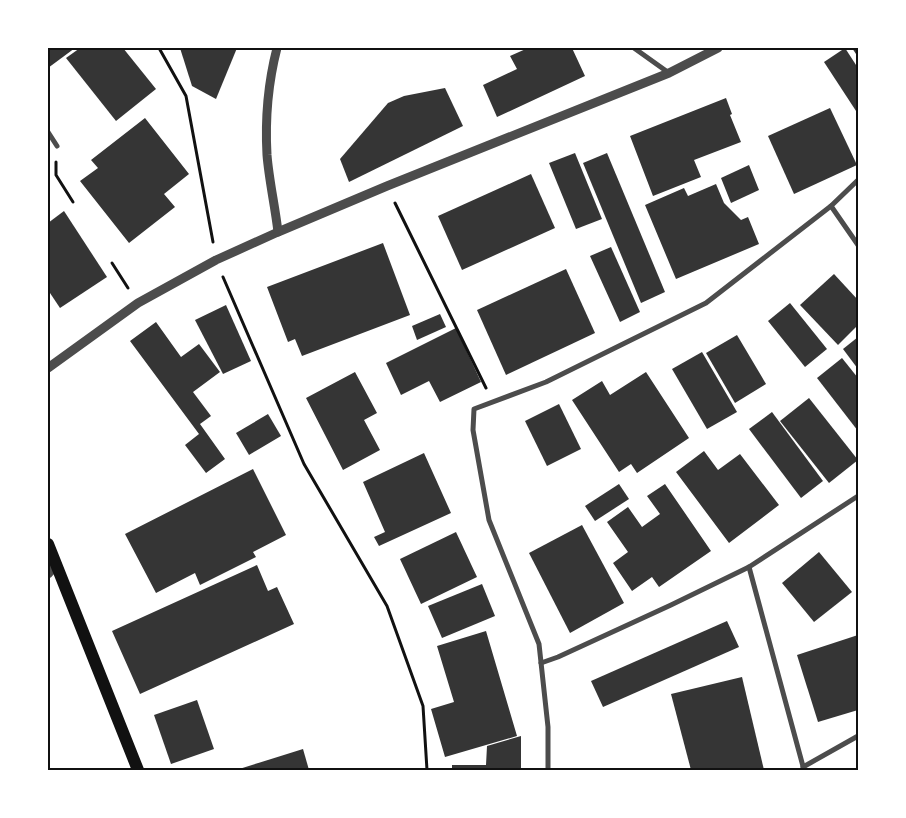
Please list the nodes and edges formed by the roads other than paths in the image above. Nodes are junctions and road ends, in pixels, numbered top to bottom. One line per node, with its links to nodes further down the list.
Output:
1 (277, 48): 9 (street)
2 (634, 48): 4 (street)
3 (718, 48): 4 (street)
4 (669, 72): 9 (street)
5 (48, 132): 6 (street)
6 (57, 146)
7 (858, 180): 8 (street)
8 (831, 206): 10 (street); 17 (street)
9 (278, 232): 11 (street)
10 (858, 245)
11 (48, 368)
12 (858, 496): 15 (street)
13 (48, 544): 14 (main road)
14 (57, 564): 16 (street); 20 (main road)
15 (749, 566): 17 (street); 19 (street)
16 (48, 574)
17 (541, 663): 21 (street)
18 (858, 736): 19 (street)
19 (803, 769)
20 (138, 770)
21 (548, 770)

